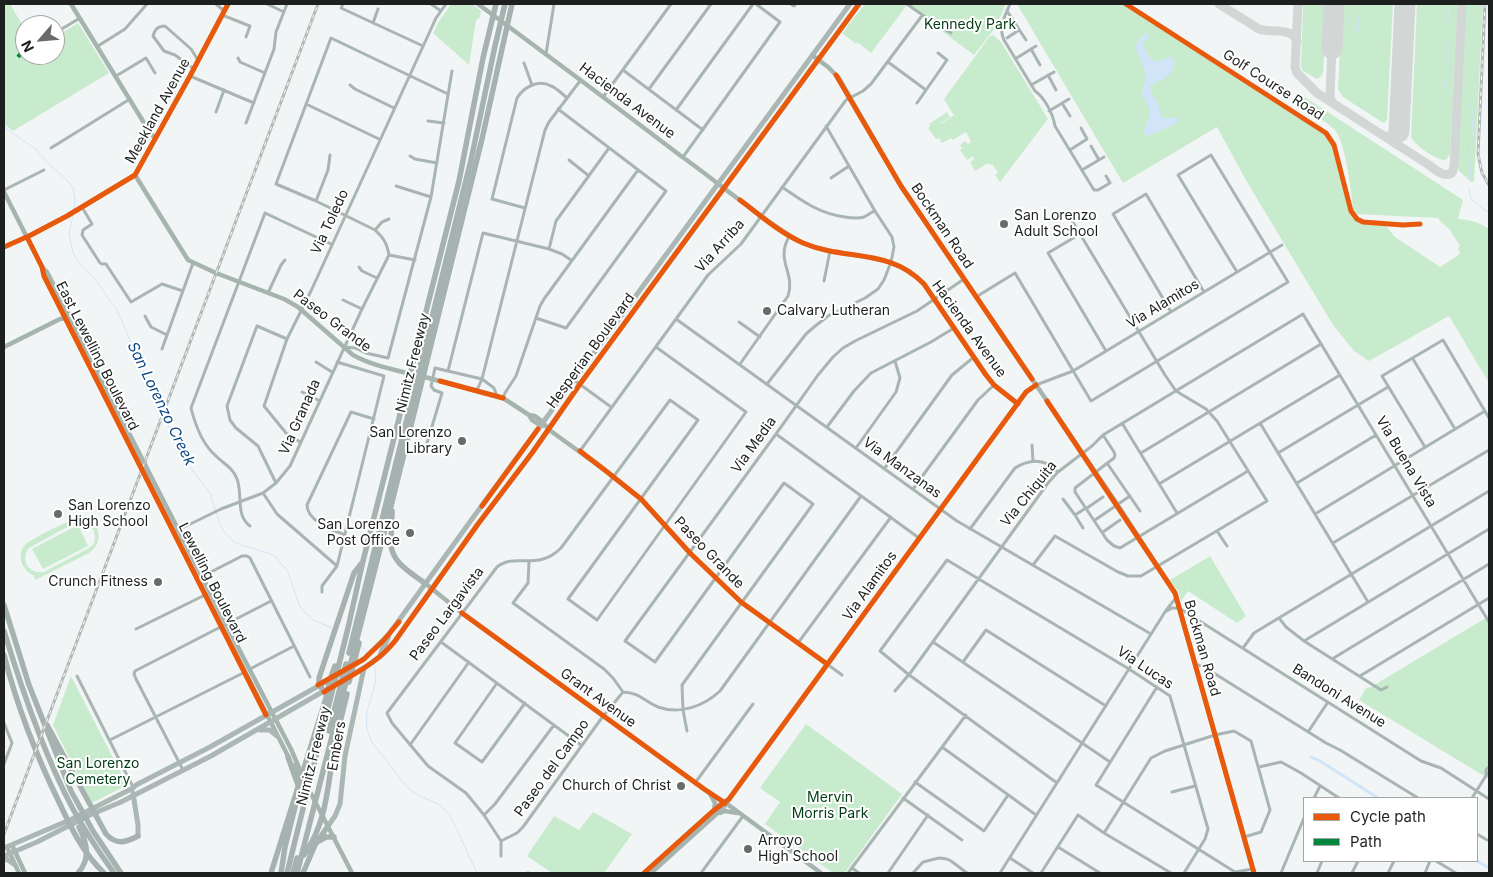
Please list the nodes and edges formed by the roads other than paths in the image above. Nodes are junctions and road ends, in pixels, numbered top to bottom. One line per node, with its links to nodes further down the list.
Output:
1 (71, 4): 31 (street)
2 (147, 4): 39 (street)
3 (216, 4): 29 (street)
4 (228, 4): 29 (street, Meekland Avenue)
5 (267, 4): 27 (street)
6 (287, 4): 27 (street)
7 (431, 4): 25 (street)
8 (446, 4): 25 (street, Via Toledo)
9 (496, 4): 288 (highway, Nimitz Freeway)
10 (505, 4): 60 (highway)
11 (512, 4): 51 (highway, Nimitz Freeway)
12 (554, 4): 44 (street)
13 (670, 4): 55 (street)
14 (711, 4): 70 (street)
15 (754, 4): 86 (street); 96 (street)
16 (850, 4): 45 (main road, Hesperian Boulevard)
17 (855, 4): 28 (main road)
18 (859, 4): 28 (main road, Hesperian Boulevard)
19 (907, 4): 35 (street)
20 (1010, 4): 26 (street)
21 (1126, 4): 134 (street, Golf Course Road)
22 (479, 5): 44 (street, Hacienda Avenue)
23 (342, 6): 32 (street)
24 (378, 9): 32 (street)
25 (441, 11): 40 (street, Via Toledo)
26 (1007, 11): 34 (street); 48 (street)
27 (284, 12): 59 (street)
28 (853, 12): 47 (main road, Hesperian Boulevard)
29 (223, 13): 36 (street); 49 (street, Meekland Avenue)
30 (921, 17): 50 (street, Via Arriba)
31 (80, 18): 33 (street); 39 (street)
32 (373, 23): 40 (street)
33 (65, 27)
34 (1020, 30): 37 (street); 38 (street)
35 (951, 33)
36 (246, 37)
37 (1007, 38)
38 (1026, 40)
39 (98, 46): 62 (street)
40 (423, 46): 64 (street, Via Toledo)
41 (1036, 46): 42 (street)
42 (1031, 50): 48 (street); 53 (street)
43 (938, 53): 71 (street)
44 (546, 55): 65 (street, Hacienda Avenue)
45 (812, 55): 47 (street, Bockman Road); 79 (main road, Hesperian Boulevard)
46 (238, 58): 59 (street)
47 (818, 59): 74 (street, Bockman Road); 97 (main road, Hesperian Boulevard)
48 (1015, 59): 68 (street)
49 (198, 61): 54 (street, Meekland Avenue); 54 (street)
50 (888, 62): 71 (street); 74 (street, Via Arriba)
51 (498, 63): 60 (highway); 261 (highway, Nimitz Freeway)
52 (524, 63): 66 (street)
53 (1040, 65)
54 (194, 69): 63 (street, Meekland Avenue)
55 (623, 70): 70 (street); 76 (street)
56 (452, 71): 73 (street)
57 (1054, 72): 61 (street)
58 (155, 73): 62 (street)
59 (265, 73): 80 (street)
60 (490, 74): 319 (highway)
61 (1048, 75): 68 (street); 72 (street)
62 (116, 76): 77 (street)
63 (190, 76): 69 (street); 98 (street, Meekland Avenue)
64 (409, 76): 73 (street); 83 (street); 84 (street, Via Toledo)
65 (580, 81): 75 (street); 76 (street, Hacienda Avenue)
66 (532, 84): 75 (street); 128 (street)
67 (350, 85): 84 (street)
68 (1031, 85): 87 (street)
69 (224, 90): 80 (street); 88 (street)
70 (649, 90): 86 (street)
71 (926, 90): 81 (street)
72 (1056, 90)
73 (448, 94): 91 (street)
74 (850, 97): 94 (street, Via Arriba); 157 (street, Bockman Road)
75 (567, 98): 85 (street)
76 (603, 98): 107 (street, Hacienda Avenue)
77 (130, 99): 98 (street); 101 (street)
78 (1069, 99): 82 (street)
79 (778, 102): 93 (main road, Hesperian Boulevard); 97 (main road)
80 (254, 103): 92 (street)
81 (917, 103)
82 (1062, 103): 87 (street); 89 (street)
83 (306, 104): 99 (street); 126 (street)
84 (394, 108): 99 (street, Via Toledo)
85 (558, 109): 102 (street); 128 (street)
86 (676, 110): 96 (street)
87 (1049, 111): 104 (street)
88 (216, 112)
89 (1070, 116)
90 (428, 121): 91 (street)
91 (444, 123): 111 (street)
92 (246, 124)
93 (762, 125): 103 (main road); 120 (main road, Hesperian Boulevard)
94 (826, 126): 112 (street); 122 (street, Via Arriba)
95 (1081, 128): 104 (street)
96 (703, 130): 107 (street)
97 (766, 130): 103 (main road, Hesperian Boulevard)
98 (155, 138): 116 (street, Meekland Avenue)
99 (379, 139): 130 (street, Via Toledo)
100 (1091, 146): 110 (street)
101 (51, 148)
102 (609, 148): 114 (street); 117 (street)
103 (752, 150): 123 (main road, Hesperian Boulevard)
104 (1070, 150): 115 (street)
105 (330, 155): 126 (street)
106 (410, 156): 111 (street)
107 (683, 157): 120 (street, Hacienda Avenue)
108 (1104, 157): 110 (street)
109 (569, 160): 117 (street)
110 (1099, 160): 115 (street)
111 (437, 163): 125 (street)
112 (849, 166): 119 (street); 129 (street)
113 (44, 170): 124 (street)
114 (638, 170): 151 (street); 172 (street)
115 (1082, 170): 118 (street)
116 (136, 175): 127 (street, Meekland Avenue); 153 (street, Paseo Grande)
117 (589, 176): 145 (street)
118 (1106, 176)
119 (831, 178)
120 (718, 184): 123 (street, Hacienda Avenue); 135 (main road, Hesperian Boulevard)
121 (396, 186): 125 (street)
122 (782, 187): 129 (street); 131 (street, Via Arriba)
123 (724, 188): 131 (street, Hacienda Avenue); 140 (main road, Hesperian Boulevard)
124 (4, 191): 139 (street, East Lewelling Boulevard)
125 (431, 197): 150 (street)
126 (316, 201): 130 (street)
127 (80, 208): 139 (street, Meekland Avenue); 160 (street)
128 (525, 208): 141 (street)
129 (874, 210): 152 (street)
130 (345, 216): 136 (street); 142 (street, Via Toledo)
131 (761, 216): 138 (street, Hacienda Avenue); 173 (street, Via Arriba)
132 (1071, 218): 137 (street)
133 (389, 219): 136 (street)
134 (1420, 224)
135 (687, 227): 140 (main road); 198 (main road, Hesperian Boulevard)
136 (375, 230): 148 (street)
137 (1080, 234): 176 (street); 185 (street)
138 (790, 236): 146 (street, Hacienda Avenue); 178 (street)
139 (27, 237): 144 (street, Meekland Avenue); 171 (street, East Lewelling Boulevard)
140 (685, 241): 199 (main road, Hesperian Boulevard)
141 (517, 242): 145 (street); 193 (street); 197 (street)
142 (331, 244): 158 (street); 167 (street, Via Toledo)
143 (1282, 245): 147 (street, Via Alamitos)
144 (4, 247)
145 (549, 249): 151 (street)
146 (830, 251): 152 (street, Hacienda Avenue); 159 (street)
147 (1270, 252): 155 (street, Via Alamitos); 155 (street); 189 (street)
148 (389, 255): 150 (street); 156 (street, Via Granada)
149 (285, 260): 162 (street)
150 (415, 260): 183 (street)
151 (571, 260): 172 (street)
152 (891, 262): 164 (street, Hacienda Avenue); 200 (street)
153 (193, 263): 158 (street, Paseo Grande); 160 (street)
154 (359, 267): 156 (street)
155 (1237, 272): 161 (street, Via Alamitos)
156 (377, 278): 166 (street, Via Granada)
157 (964, 280): 163 (street, Bockman Road); 164 (street, Via Media)
158 (239, 281): 162 (street, Paseo Grande); 259 (street)
159 (824, 281)
160 (183, 292): 177 (street)
161 (1204, 292): 168 (street, Via Alamitos); 168 (street)
162 (268, 293): 167 (street, Paseo Grande)
163 (976, 297): 194 (street); 202 (street, Bockman Road)
164 (934, 299): 175 (street, Hacienda Avenue); 211 (street, Via Media)
165 (343, 300): 166 (street)
166 (362, 309): 183 (street, Via Granada)
167 (301, 310): 179 (street, Via Toledo); 183 (street, Paseo Grande)
168 (1171, 312): 176 (street, Via Alamitos)
169 (1303, 314): 180 (street, Via Buena Vista); 205 (street, Via Chiquita)
170 (145, 316): 177 (street)
171 (67, 318): 182 (street); 234 (street, East Lewelling Boulevard)
172 (536, 318): 208 (street)
173 (676, 319): 181 (street, Via Arriba); 192 (street, Via Manzanas)
174 (739, 322): 178 (street)
175 (954, 328): 186 (street, Hacienda Avenue); 188 (street)
176 (1139, 331): 185 (street, Via Alamitos); 189 (street)
177 (167, 335): 184 (street)
178 (760, 336): 192 (street)
179 (286, 339): 228 (street, Via Toledo); 247 (street)
180 (1321, 344): 196 (street, Via Buena Vista); 215 (street)
181 (656, 346): 213 (street, Via Arriba); 271 (street)
182 (4, 347)
183 (344, 347): 191 (street, Via Granada); 204 (street, Paseo Grande)
184 (162, 349)
185 (1106, 351): 194 (street, Via Alamitos)
186 (974, 357): 201 (street, Hacienda Avenue); 242 (street)
187 (1413, 359): 203 (street); 214 (street); 223 (street)
188 (895, 361): 221 (street); 231 (street)
189 (1157, 361): 194 (street); 205 (street)
190 (316, 362): 195 (street)
191 (337, 362): 195 (street, Via Granada); 216 (street)
192 (740, 364): 200 (street, Via Manzanas)
193 (448, 371): 197 (street); 235 (street)
194 (1073, 371): 202 (street, Via Alamitos)
195 (332, 372): 209 (street, Via Granada)
196 (1340, 375): 212 (street, Via Buena Vista); 219 (street)
197 (482, 379): 204 (street); 207 (street)
198 (574, 380): 199 (street); 220 (main road, Hesperian Boulevard)
199 (580, 384): 213 (street); 222 (main road, Hesperian Boulevard)
200 (767, 384): 211 (street, Via Manzanas)
201 (994, 385): 210 (street, Hacienda Avenue); 250 (street)
202 (1036, 385): 210 (street, Via Alamitos); 238 (street, Bockman Road)
203 (1388, 387): 212 (street); 230 (street)
204 (476, 390): 207 (street, Paseo Grande)
205 (1176, 391): 215 (street); 218 (street, Via Chiquita)
206 (302, 392): 209 (street)
207 (497, 396): 208 (street, Paseo Grande)
208 (503, 398): 220 (street, Paseo Grande)
209 (320, 401): 228 (street, Via Granada)
210 (1018, 404): 263 (street, Via Alamitos)
211 (797, 405): 221 (street, Via Manzanas); 224 (street, Via Media)
212 (1358, 405): 226 (street, Via Buena Vista); 237 (street)
213 (612, 407): 233 (street, Via Arriba)
214 (1485, 411): 217 (street); 223 (street)
215 (1210, 412): 227 (street); 236 (street)
216 (374, 418): 280 (street); 280 (street)
217 (1489, 418)
218 (1122, 423): 225 (street, Via Chiquita); 236 (street)
219 (1260, 423): 227 (street); 237 (street)
220 (542, 424): 222 (street, Paseo Grande); 299 (main road, Hesperian Boulevard)
221 (827, 427): 231 (street, Via Manzanas)
222 (548, 428): 233 (street, Paseo Grande); 300 (main road, Hesperian Boulevard)
223 (1455, 429): 230 (street)
224 (776, 434): 253 (street); 286 (street, Via Media)
225 (1103, 435): 238 (street, Via Chiquita); 240 (street)
226 (1376, 435): 241 (street, Via Buena Vista); 248 (street)
227 (1229, 441): 243 (street); 249 (street)
228 (300, 442): 247 (street, Via Granada)
229 (1032, 445): 239 (street)
230 (1425, 447): 241 (street)
231 (856, 448): 242 (street, Via Manzanas)
232 (1489, 450): 256 (street)
233 (580, 451): 246 (street, Paseo Grande)
234 (136, 452): 277 (street, Lewelling Boulevard)
235 (424, 453)
236 (1141, 453): 249 (street)
237 (1278, 453): 248 (street)
238 (1082, 454): 244 (street, Via Chiquita); 245 (street, Bockman Road)
239 (1033, 461): 244 (street); 276 (street)
240 (1107, 463): 245 (street); 255 (street)
241 (1394, 466): 256 (street, Via Buena Vista); 266 (street)
242 (884, 469): 250 (street, Via Manzanas)
243 (1248, 471): 265 (street); 278 (street)
244 (1058, 472): 285 (street, Via Chiquita)
245 (1095, 472): 260 (street, Bockman Road); 262 (street)
246 (614, 477): 257 (street, Paseo Grande); 257 (street, Paseo Largavista); 289 (street, Paseo Largavista)
247 (276, 483): 252 (street, Via Granada)
248 (1297, 483): 266 (street)
249 (1160, 484): 265 (street)
250 (913, 489): 263 (street, Via Manzanas)
251 (1489, 491): 273 (street)
252 (263, 492): 259 (street, Via Granada); 292 (street)
253 (861, 496): 268 (street); 314 (street)
254 (1103, 496): 262 (street)
255 (1130, 496): 260 (street); 264 (street)
256 (1413, 496): 273 (street, Via Buena Vista); 283 (street)
257 (641, 499): 271 (street, Paseo Grande); 271 (street)
258 (1063, 499): 267 (street)
259 (240, 502): 272 (street); 277 (street, Via Granada)
260 (1117, 504): 269 (street); 281 (street, Bockman Road)
261 (391, 506): 299 (highway); 319 (highway, Nimitz Freeway)
262 (1087, 508): 267 (street); 269 (street)
263 (940, 510): 276 (street, Via Manzanas); 282 (street, Via Alamitos)
264 (1140, 511)
265 (1177, 514): 281 (street)
266 (1315, 514): 283 (street)
267 (1075, 516): 274 (street)
268 (891, 517): 282 (street); 325 (street)
269 (1095, 520): 279 (street)
270 (1120, 520): 279 (street)
271 (666, 525): 286 (street, Paseo Grande)
272 (250, 526)
273 (1431, 526): 287 (street, Via Buena Vista); 294 (street)
274 (1083, 528)
275 (1489, 529): 287 (street)
276 (970, 530): 285 (street, Via Manzanas)
277 (176, 531): 295 (street, Lewelling Boulevard); 302 (street, Lewelling Boulevard)
278 (1217, 531): 284 (street); 293 (street)
279 (1103, 532): 281 (street)
280 (345, 535): 292 (street)
281 (1138, 537): 293 (street, Bockman Road)
282 (919, 538): 334 (street, Via Alamitos)
283 (1333, 543): 294 (street)
284 (1227, 546)
285 (1001, 547): 291 (street, Via Manzanas); 297 (street, Via Chiquita)
286 (690, 553): 296 (street, Paseo Grande); 296 (street, Via Media)
287 (1448, 554): 298 (street, Via Buena Vista); 307 (street)
288 (363, 560): 329 (highway, Nimitz Freeway); 345 (highway)
289 (530, 562): 312 (street, Paseo Largavista); 350 (street)
290 (1489, 564): 298 (street)
291 (1033, 565): 293 (street); 321 (street, Via Manzanas)
292 (337, 566): 301 (street)
293 (1158, 566): 303 (street, Bockman Road)
294 (1351, 574): 307 (street); 313 (street)
295 (202, 576): 302 (street, Lewelling Boulevard); 305 (street)
296 (715, 578): 306 (street, Paseo Grande); 306 (street)
297 (978, 579): 324 (street, Via Chiquita); 337 (street, Via Lucas); 339 (street, Via Lucas)
298 (1463, 579): 308 (street, Via Buena Vista); 330 (street)
299 (426, 584): 300 (street, Grant Avenue); 320 (main road, Hesperian Boulevard)
300 (432, 590): 312 (street, Grant Avenue); 331 (main road, Hesperian Boulevard)
301 (322, 592)
302 (208, 593): 316 (street, Lewelling Boulevard); 317 (street)
303 (1177, 598): 310 (street, Bockman Road); 311 (street)
304 (1489, 598): 308 (street)
305 (271, 601): 316 (street); 326 (street)
306 (741, 602): 314 (street, Paseo Grande); 356 (street)
307 (1368, 602): 322 (street)
308 (1479, 605): 315 (street, Via Buena Vista); 342 (street)
309 (4, 606): 369 (highway)
310 (1179, 608): 311 (street); 327 (street, Bandoni Avenue); 335 (street, Bockman Road)
311 (1165, 612): 321 (street)
312 (462, 613): 323 (street, Paseo Largavista); 360 (street, Grant Avenue)
313 (1279, 618): 322 (street); 327 (street)
314 (769, 622): 325 (street, Paseo Grande); 356 (street)
315 (1489, 622)
316 (224, 624): 338 (street, Lewelling Boulevard); 361 (street)
317 (136, 629)
318 (4, 631): 408 (highway)
319 (358, 633): 346 (highway, Nimitz Freeway)
320 (389, 634): 331 (main road); 345 (main road, Hesperian Boulevard)
321 (1151, 634): 337 (street)
322 (1304, 641): 330 (street)
323 (441, 642): 332 (street); 374 (street, Paseo Largavista)
324 (933, 642): 333 (street); 339 (street, Via Chiquita)
325 (798, 643): 334 (street, Paseo Grande)
326 (294, 646): 338 (street); 343 (street)
327 (1244, 648): 352 (street, Bandoni Avenue)
328 (4, 655): 439 (highway)
329 (340, 658): 351 (highway); 387 (highway, Nimitz Freeway)
330 (1332, 659): 342 (street)
331 (375, 661): 336 (main road, Hesperian Boulevard)
332 (469, 662): 344 (street); 374 (street)
333 (963, 662): 355 (street); 373 (street)
334 (827, 664): 340 (street, Paseo Grande); 405 (street, Via Alamitos)
335 (1195, 664): 368 (street); 370 (street, Bockman Road)
336 (364, 668): 351 (main road, Hesperian Boulevard); 415 (main road, Embers)
337 (1129, 669): 347 (street, Via Lucas); 355 (street)
338 (247, 670): 357 (street, Lewelling Boulevard); 358 (street, Lewelling Boulevard); 361 (street)
339 (908, 674): 349 (street, Via Chiquita); 359 (street)
340 (842, 675)
341 (77, 676): 372 (street)
342 (1360, 676): 348 (street)
343 (310, 677)
344 (497, 683): 353 (street); 353 (street)
345 (319, 684): 351 (highway); 357 (main road, Hesperian Boulevard)
346 (345, 685): 406 (highway, Nimitz Freeway); 445 (highway)
347 (1157, 687): 375 (street, Via Lucas); 379 (street)
348 (1386, 687)
349 (896, 691)
350 (623, 692): 356 (street); 360 (street, Paseo del Campo)
351 (325, 695): 362 (main road, Hesperian Boulevard); 443 (highway)
352 (1328, 702): 368 (street); 393 (street, Bandoni Avenue)
353 (525, 703): 365 (street)
354 (753, 704): 388 (street)
355 (1106, 706): 373 (street)
356 (683, 710): 367 (street)
357 (272, 712): 358 (main road, Hesperian Boulevard); 362 (street, Lewelling Boulevard)
358 (266, 715): 364 (street, Lewelling Boulevard); 380 (main road, Hesperian Boulevard)
359 (966, 715): 377 (street); 389 (street)
360 (603, 716): 376 (street, Paseo del Campo); 388 (street, Grant Avenue)
361 (156, 717): 372 (street); 380 (street)
362 (276, 720): 364 (main road, Hesperian Boulevard); 387 (street, Lewelling Boulevard)
363 (4, 723): 381 (street)
364 (270, 723): 366 (main road, Hesperian Boulevard); 371 (street, Lewelling Boulevard)
365 (554, 726): 376 (street); 409 (street)
366 (255, 731): 371 (main road); 384 (main road, Hesperian Boulevard)
367 (687, 731)
368 (1308, 732): 400 (street)
369 (49, 733): 408 (highway); 418 (highway)
370 (1215, 735): 375 (street); 382 (street); 419 (street, Bockman Road)
371 (277, 736): 378 (street, Lewelling Boulevard)
372 (110, 740): 392 (street)
373 (1083, 744): 379 (street); 389 (street)
374 (410, 745): 409 (street)
375 (1184, 745): 390 (street, Via Lucas); 404 (street)
376 (582, 746): 423 (street, Paseo del Campo)
377 (942, 747): 386 (street); 396 (street)
378 (288, 757): 387 (street, Lewelling Boulevard); 444 (highway)
379 (1110, 762): 404 (street)
380 (179, 763): 384 (street); 392 (main road, Hesperian Boulevard)
381 (4, 764)
382 (1259, 767): 391 (street); 419 (street)
383 (1489, 767): 385 (street)
384 (183, 770): 397 (main road, Hesperian Boulevard)
385 (1488, 774): 393 (street)
386 (916, 782): 396 (street); 402 (street)
387 (308, 783): 415 (street, Lewelling Boulevard); 445 (highway, Nimitz Freeway)
388 (695, 783): 395 (street, Grant Avenue)
389 (1057, 783): 411 (street)
390 (1195, 786): 394 (street); 428 (street, Via Lucas)
391 (1320, 786): 398 (street); 399 (street)
392 (133, 788): 397 (main road); 426 (main road, Hesperian Boulevard)
393 (1477, 791): 401 (street); 403 (street, Bandoni Avenue)
394 (1172, 792)
395 (709, 793): 405 (street, Grant Avenue); 407 (street)
396 (1008, 795): 411 (street)
397 (132, 796): 418 (main road); 429 (main road, Hesperian Boulevard)
398 (1314, 797)
399 (1337, 797)
400 (1416, 797)
401 (1473, 797)
402 (903, 798): 412 (street); 434 (street)
403 (1489, 799)
404 (1123, 802): 416 (street); 428 (street)
405 (725, 803): 407 (street, Via Alamitos); 410 (street, Grant Avenue)
406 (312, 806): 446 (highway); 447 (highway, Nimitz Freeway)
407 (715, 812): 410 (street); 450 (street); 451 (street)
408 (76, 813): 414 (highway)
409 (484, 815): 423 (street)
410 (742, 815): 452 (street); 453 (street, Grant Avenue)
411 (1036, 815): 431 (street)
412 (928, 816): 421 (street); 456 (street)
413 (1303, 820): 465 (street)
414 (82, 823): 425 (highway); 438 (highway); 440 (highway)
415 (328, 826): 420 (street, Lewelling Boulevard); 424 (highway)
416 (1104, 833): 427 (street); 463 (street)
417 (1478, 835): 422 (street)
418 (138, 836)
419 (1244, 837): 435 (street, Bockman Road)
420 (334, 838): 424 (highway); 449 (street, Lewelling Boulevard)
421 (962, 840)
422 (1488, 840)
423 (502, 841): 430 (street)
424 (317, 842): 448 (highway)
425 (100, 843): 441 (highway); 442 (highway)
426 (7, 847): 429 (street)
427 (1058, 847): 461 (street); 462 (street)
428 (1198, 850): 435 (street); 464 (street, Via Lucas)
429 (8, 855): 433 (main road); 437 (street)
430 (501, 856)
431 (1010, 858): 459 (street); 460 (street)
432 (1438, 862): 466 (street)
433 (15, 865): 436 (street)
434 (852, 868): 454 (street); 455 (street)
435 (1254, 871)
436 (19, 873)
437 (25, 873)
438 (78, 873)
439 (104, 873)
440 (114, 873)
441 (121, 873)
442 (126, 873)
443 (271, 873)
444 (281, 873)
445 (288, 873)
446 (293, 873)
447 (297, 873)
448 (303, 873)
449 (352, 873)
450 (644, 873)
451 (651, 873)
452 (701, 873)
453 (821, 873)
454 (848, 873)
455 (859, 873)
456 (888, 873)
457 (913, 873): 458 (street)
458 (967, 873)
459 (1000, 873)
460 (1033, 873)
461 (1041, 873)
462 (1100, 873)
463 (1171, 873)
464 (1184, 873)
465 (1281, 873)
466 (1456, 873)

